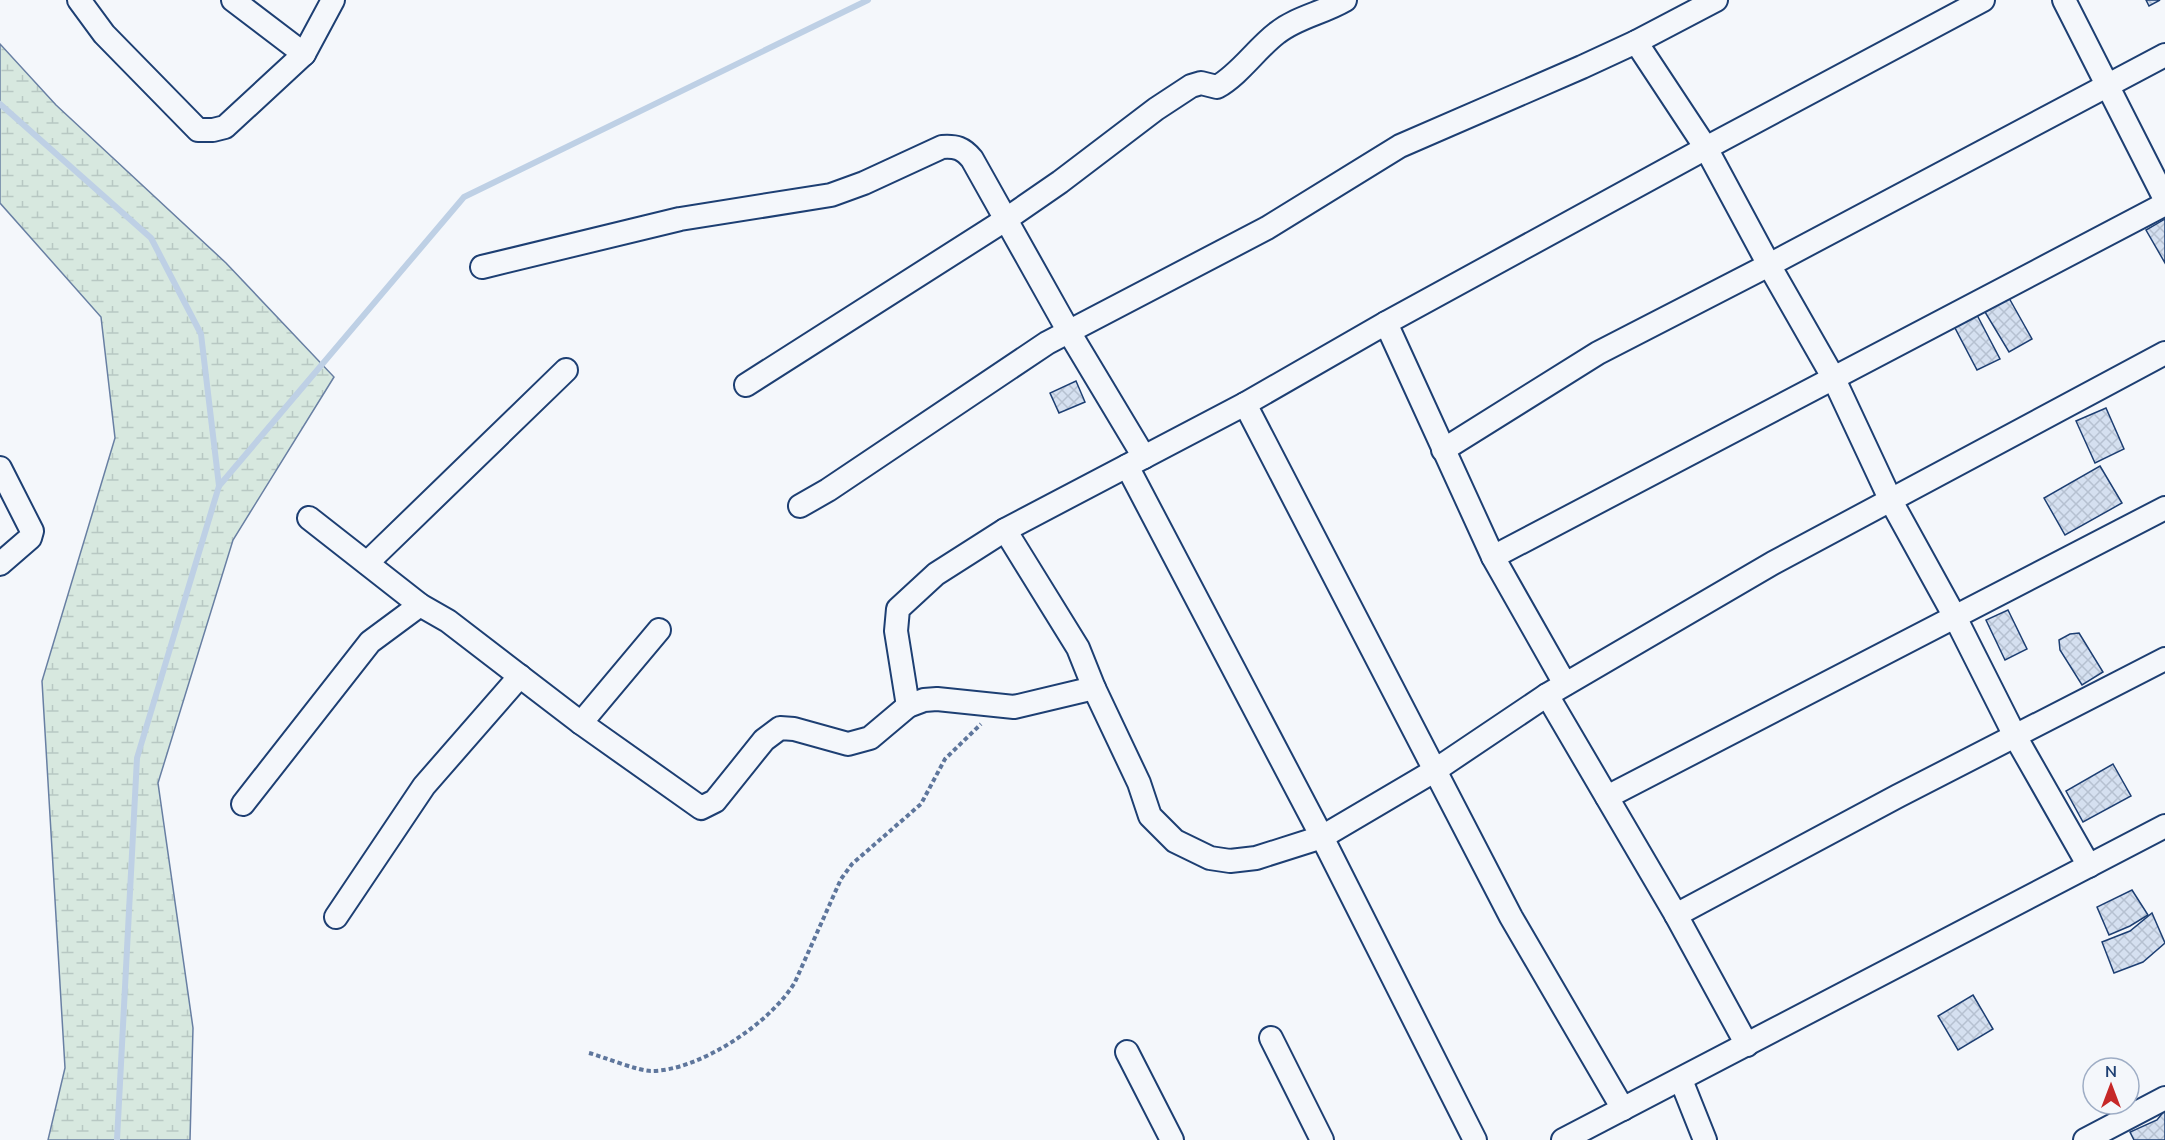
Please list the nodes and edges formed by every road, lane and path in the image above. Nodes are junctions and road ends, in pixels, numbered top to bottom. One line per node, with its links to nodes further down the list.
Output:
1 (79, 0): 9 (street)
2 (233, 0): 9 (street)
3 (333, 0): 9 (street)
4 (1345, 0): 15 (street)
5 (1716, 0): 8 (street)
6 (1983, 0): 12 (street)
7 (2064, 0): 11 (street)
8 (1636, 42): 12 (street); 19 (street)
9 (304, 54)
10 (2165, 55): 11 (street)
11 (2106, 86): 13 (street); 16 (street)
12 (1706, 147): 16 (street); 18 (street)
13 (2165, 199)
14 (2165, 204): 22 (street)
15 (1005, 220): 17 (street); 19 (street); 23 (street)
16 (1769, 265): 22 (street); 25 (street)
17 (482, 267)
18 (1386, 323): 24 (street); 25 (street)
19 (1069, 332): 26 (street); 29 (street)
20 (2165, 353): 28 (street)
21 (567, 369): 34 (street)
22 (1833, 377): 28 (street); 33 (street)
23 (746, 385)
24 (1245, 404): 26 (street); 47 (street)
25 (1443, 450): 33 (street)
26 (1136, 462): 32 (street); 51 (street)
27 (0, 468): 35 (street)
28 (1891, 501): 37 (street); 42 (street)
29 (800, 506)
30 (2165, 508): 37 (street)
31 (309, 518): 34 (street)
32 (1005, 530): 41 (street); 43 (street)
33 (1493, 557): 42 (street)
34 (367, 563): 36 (street)
35 (0, 564)
36 (420, 605): 40 (street); 49 (street)
37 (1955, 617): 46 (street); 48 (street)
38 (658, 630): 45 (street)
39 (2165, 659): 46 (street)
40 (520, 676): 45 (street); 54 (street)
41 (1094, 688): 44 (street); 51 (street)
42 (1556, 690): 47 (street); 48 (street)
43 (908, 706): 44 (street); 45 (street)
44 (1014, 707): 58 (path)
45 (581, 723)
46 (2015, 736): 52 (street); 53 (street)
47 (1434, 771): 51 (street); 61 (street)
48 (1607, 797): 53 (street)
49 (243, 804)
50 (2165, 826): 52 (street)
51 (1322, 837): 64 (street)
52 (2088, 866): 56 (street)
53 (1676, 915): 56 (street)
54 (336, 917)
55 (1271, 1038): 63 (street)
56 (1747, 1045): 59 (street)
57 (1127, 1052): 62 (street)
58 (589, 1053)
59 (1681, 1080): 61 (street); 66 (street)
60 (2165, 1098): 67 (street)
61 (1623, 1109): 65 (street)
62 (1172, 1140)
63 (1322, 1140)
64 (1475, 1140)
65 (1563, 1140)
66 (1705, 1140)
67 (2085, 1140)

